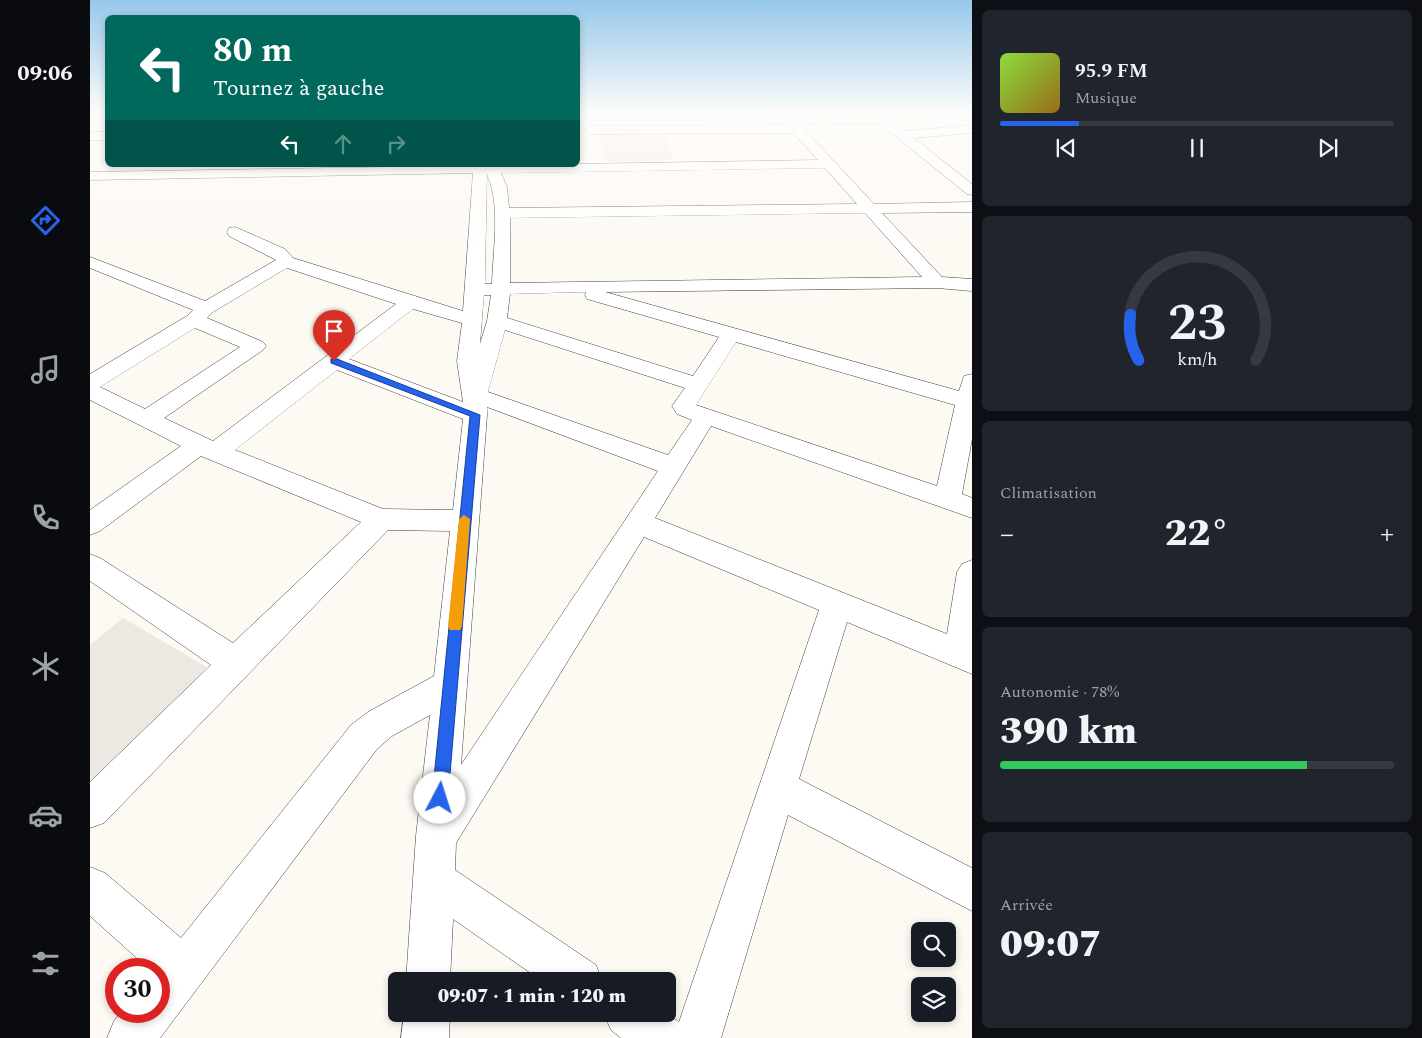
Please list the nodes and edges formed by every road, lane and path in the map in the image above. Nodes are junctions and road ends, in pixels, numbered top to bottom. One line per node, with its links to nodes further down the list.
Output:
1 (611, 161): 5 (street)
2 (780, 161): 6 (street)
3 (826, 161): 6 (street)
4 (935, 161): 9 (street)
5 (580, 163)
6 (828, 164): 11 (street)
7 (485, 167): 8 (street); 12 (street); 20 (street)
8 (90, 176)
9 (972, 191)
10 (972, 208): 11 (street)
11 (871, 209): 12 (street); 16 (street)
12 (502, 213): 19 (street)
13 (235, 232): 15 (street)
14 (90, 262): 22 (street)
15 (287, 262): 21 (street); 22 (street)
16 (937, 282): 17 (street); 18 (street)
17 (972, 284)
18 (565, 287): 19 (street); 25 (street)
19 (501, 289): 20 (street); 24 (street)
20 (475, 290): 23 (street)
21 (410, 302): 23 (street); 26 (street)
22 (200, 314): 27 (street); 33 (street)
23 (470, 320): 31 (street)
24 (497, 322): 28 (street); 31 (street)
25 (731, 334): 28 (street); 30 (street)
26 (334, 361): 31 (street); 34 (street)
27 (90, 384)
28 (699, 385): 32 (street)
29 (90, 391): 33 (street)
30 (970, 391): 36 (street)
31 (475, 405): 35 (street); 39 (street)
32 (706, 416): 35 (street); 36 (street)
33 (146, 419): 34 (street)
34 (208, 448): 38 (street); 41 (street)
35 (674, 467): 40 (street)
36 (947, 500): 37 (street)
37 (972, 508)
38 (381, 519): 39 (street); 46 (street)
39 (464, 521): 47 (street)
40 (638, 523): 44 (street); 50 (street)
41 (90, 524)
42 (90, 566): 46 (street)
43 (972, 572): 45 (street)
44 (836, 604): 45 (street); 48 (street)
45 (966, 657)
46 (235, 663): 49 (street)
47 (450, 685): 50 (street); 54 (street)
48 (777, 788): 53 (street); 64 (street)
49 (90, 809)
50 (436, 836): 51 (street)
51 (434, 880): 55 (street); 56 (street)
52 (90, 888): 54 (street)
53 (972, 890)
54 (184, 970): 57 (street)
55 (429, 972)
56 (567, 972)
57 (170, 988)
58 (426, 1022): 62 (street)
59 (639, 1022): 63 (street)
60 (143, 1023): 61 (street)
61 (131, 1038)
62 (425, 1038)
63 (662, 1038)
64 (697, 1038)

